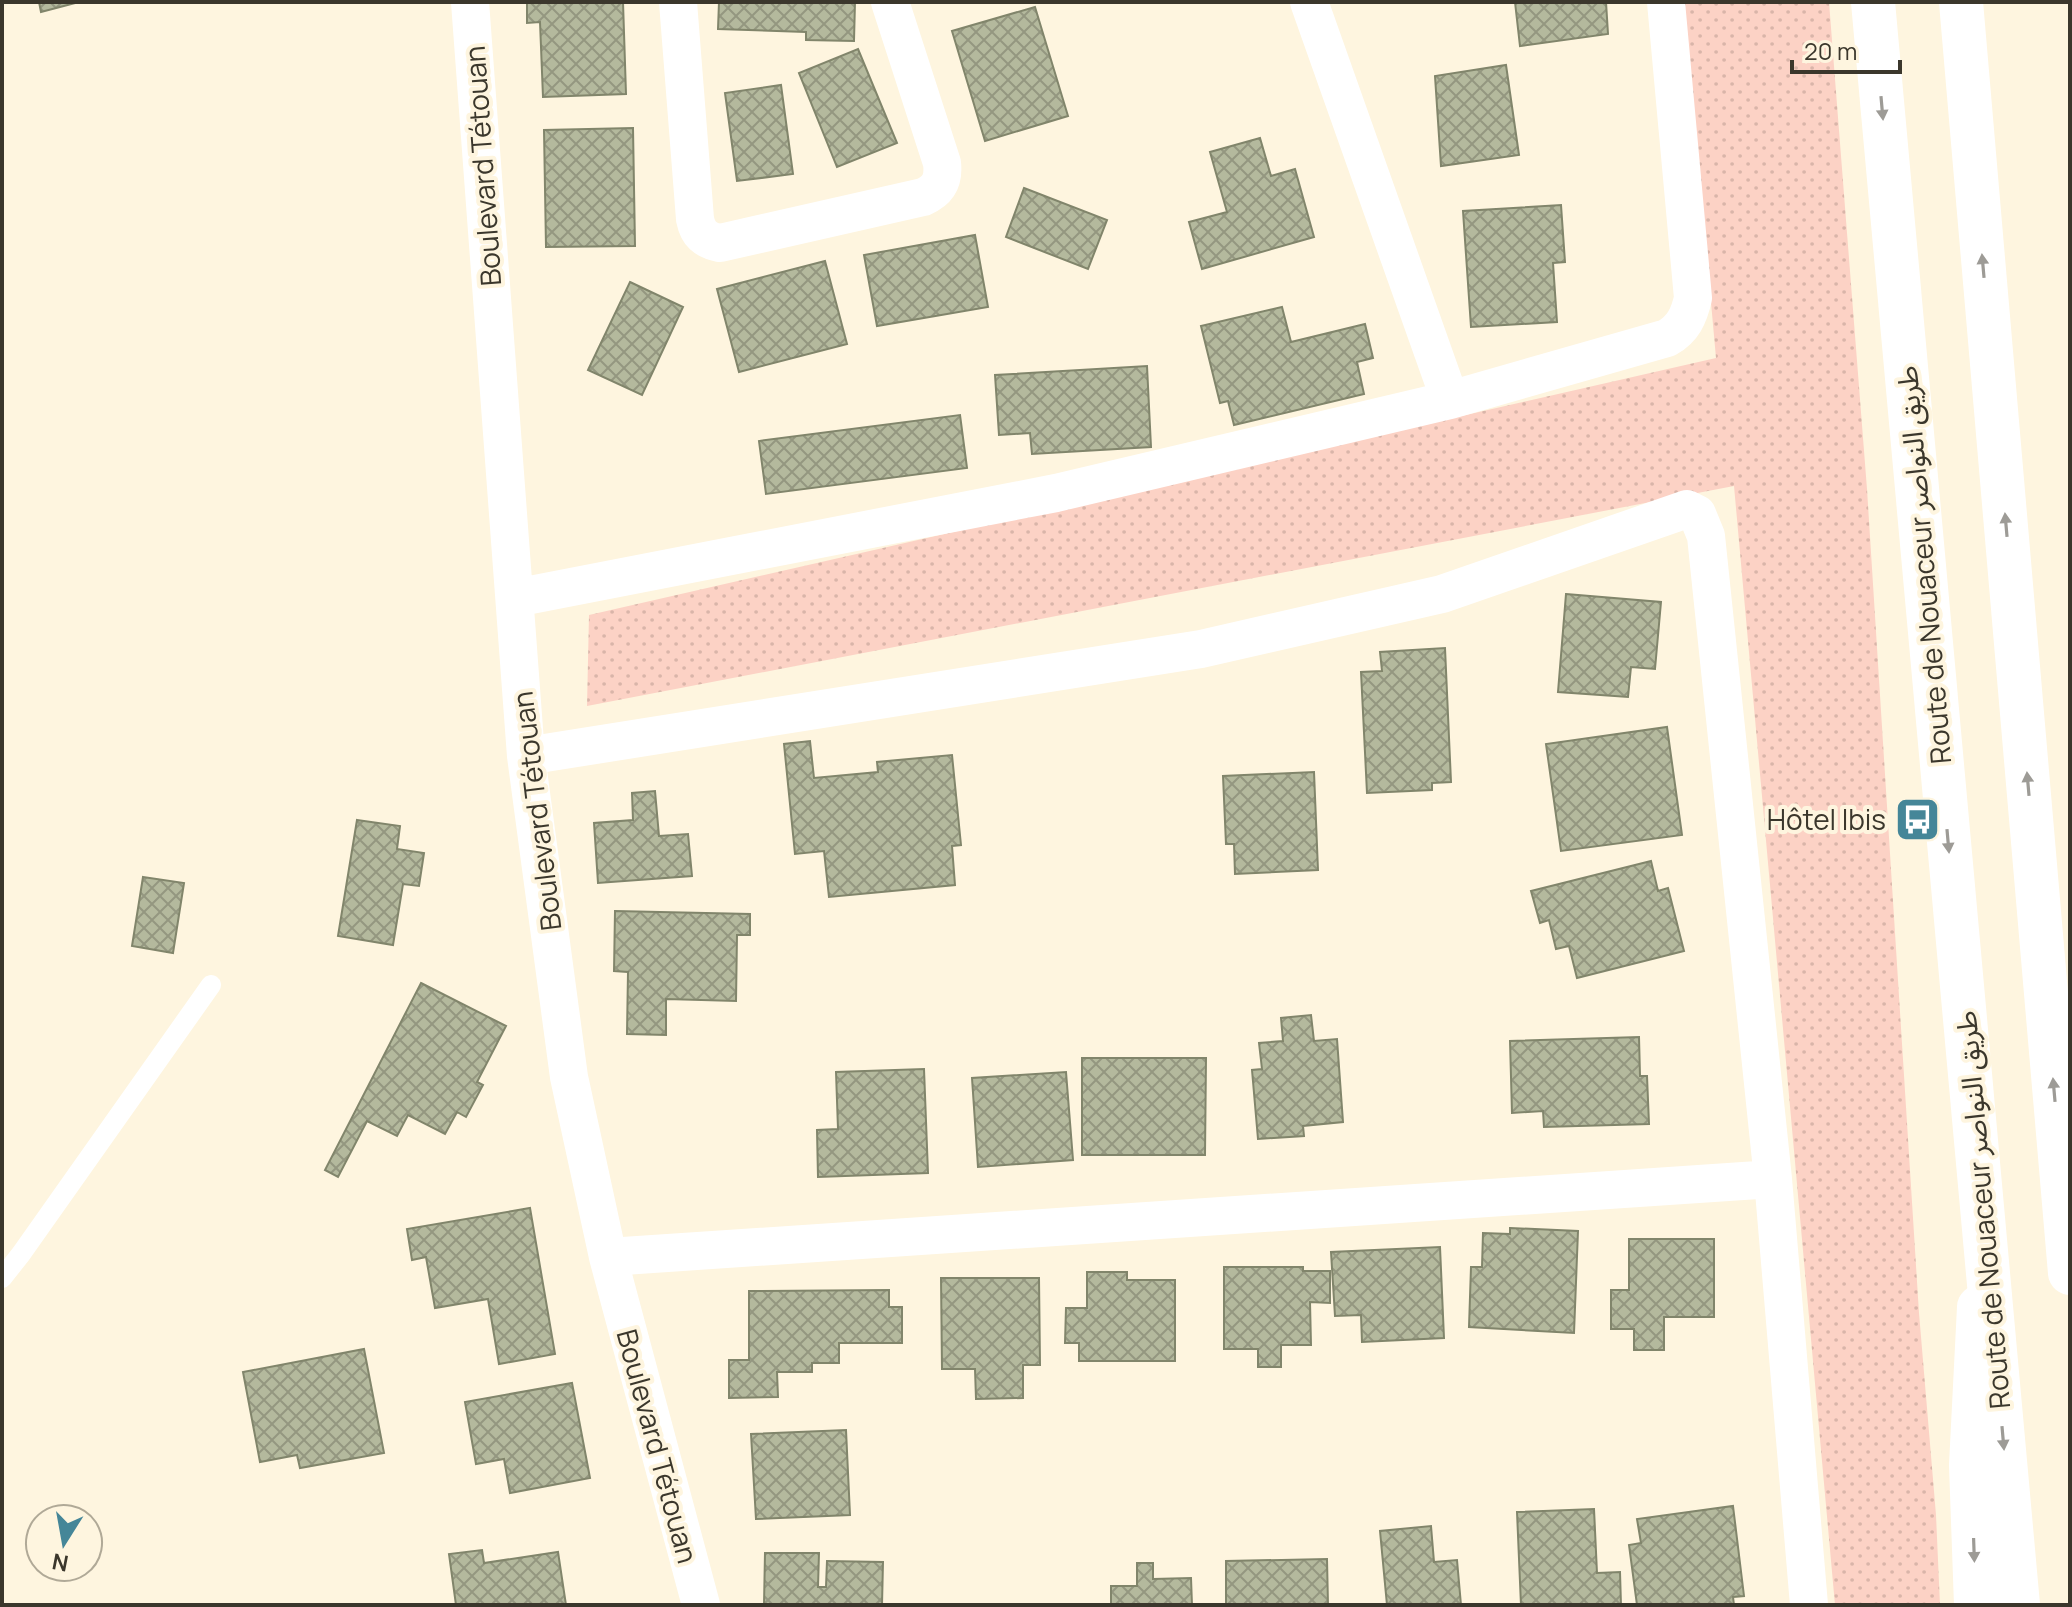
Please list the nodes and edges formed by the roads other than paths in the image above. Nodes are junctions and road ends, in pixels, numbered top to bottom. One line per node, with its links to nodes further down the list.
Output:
1 (470, 2): 9 (street, Boulevard Tétouan)
2 (678, 2): 3 (street)
3 (890, 2)
4 (1309, 2): 8 (street)
5 (1666, 2): 8 (street)
6 (1873, 2): 14 (main road, Route de Nouaceur طريق النواصر, one-way to 14)
7 (1961, 2): 13 (main road, one-way to 7)
8 (1450, 400): 9 (street)
9 (515, 598): 10 (street, Boulevard Tétouan)
10 (526, 756): 12 (street); 15 (street, Boulevard Tétouan)
11 (211, 985): 17 (lane)
12 (1773, 1179): 15 (street); 19 (street)
13 (2068, 1228): 16 (main road)
14 (1985, 1249): 20 (main road, one-way to 20); 21 (main road, Route de Nouaceur طريق النواصر, one-way to 21)
15 (608, 1257): 18 (street, Boulevard Tétouan)
16 (2070, 1273)
17 (2, 1278)
18 (701, 1605)
19 (1809, 1605)
20 (1976, 1605)
21 (2018, 1605)

